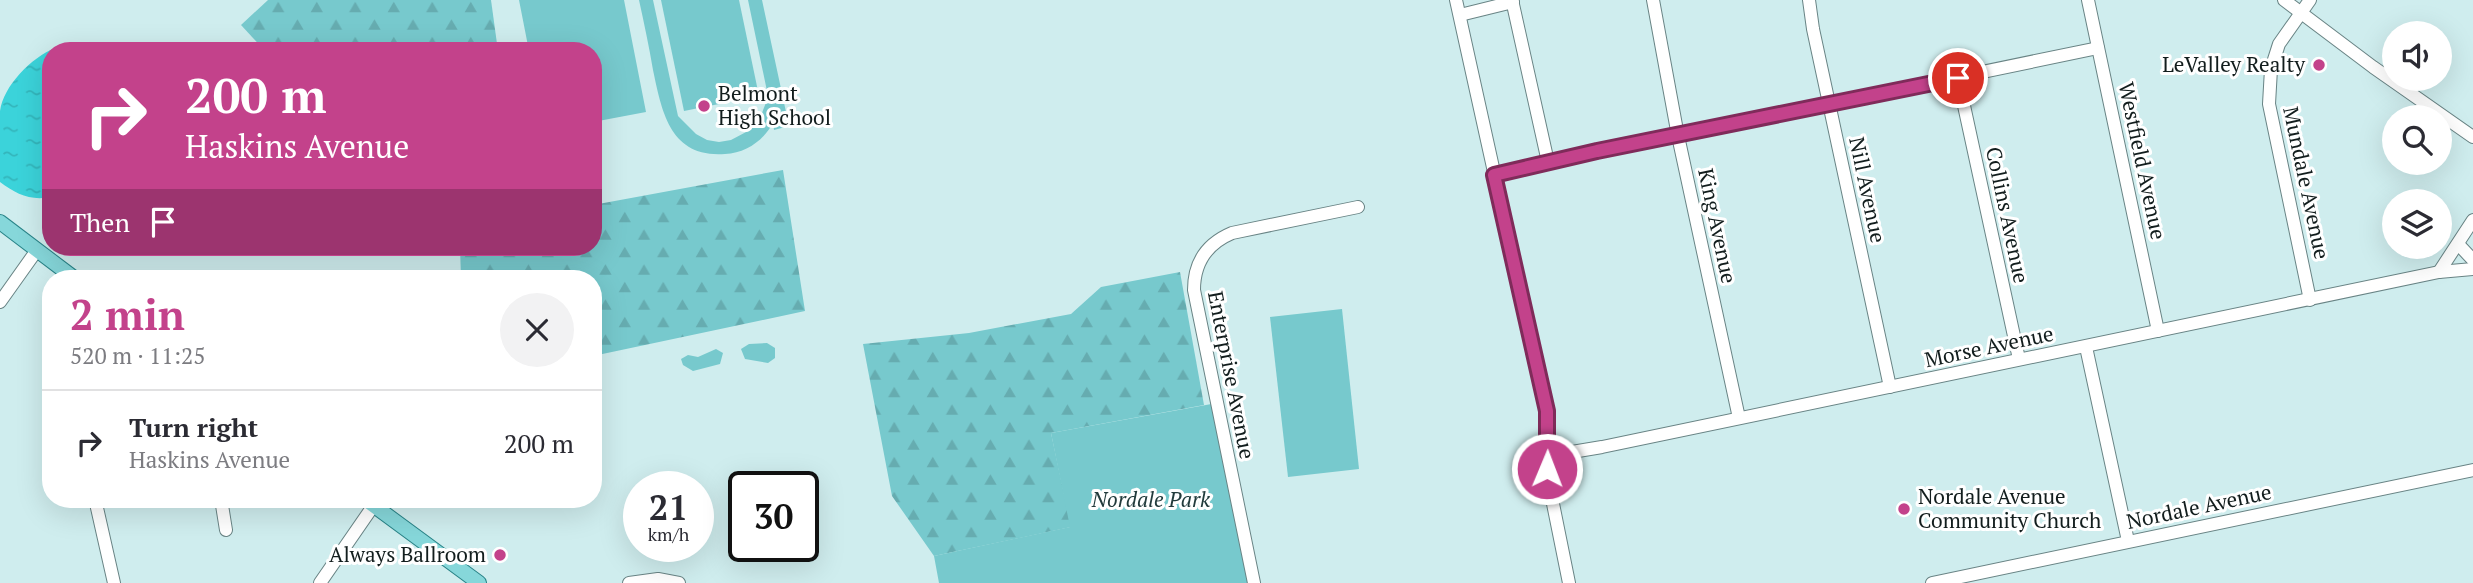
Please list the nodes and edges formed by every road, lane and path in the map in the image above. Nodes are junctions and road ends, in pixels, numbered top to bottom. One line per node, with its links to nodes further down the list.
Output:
1 (1456, 0): 9 (street)
2 (1653, 0): 13 (street, King Avenue)
3 (1809, 0): 12 (street, Nill Avenue)
4 (2088, 0): 10 (street, Westfield Avenue)
5 (2284, 0): 8 (street)
6 (2310, 0): 8 (street, Mundale Avenue)
7 (1512, 1): 9 (street); 15 (street)
8 (2301, 13): 14 (street); 28 (street, Mundale Avenue)
9 (1460, 15): 16 (street)
10 (2098, 48): 11 (street); 30 (street, Westfield Avenue)
11 (1958, 78): 12 (street); 32 (street, Collins Avenue)
12 (1829, 104): 13 (street); 33 (street, Nill Avenue)
13 (1678, 136): 15 (street); 34 (street, King Avenue)
14 (2473, 137)
15 (1548, 162): 16 (street)
16 (1494, 175): 35 (street)
17 (1358, 207): 48 (street, Enterprise Avenue)
18 (2473, 220): 20 (street)
19 (0, 222): 21 (main road)
20 (2459, 245): 24 (street); 27 (street)
21 (37, 250): 22 (main road); 29 (street)
22 (42, 254)
23 (45, 256): 26 (main road)
24 (2473, 260)
25 (2473, 269): 27 (street, Morse Avenue)
26 (63, 270)
27 (2439, 272): 28 (street, Morse Avenue)
28 (2310, 300): 30 (street, Morse Avenue)
29 (0, 302)
30 (2158, 331): 31 (street, Morse Avenue)
31 (2086, 347): 32 (street, Morse Avenue); 42 (street)
32 (2018, 359): 33 (street, Morse Avenue)
33 (1890, 387): 34 (street, Morse Avenue)
34 (1739, 418): 35 (street, Morse Avenue)
35 (1546, 453): 49 (street)
36 (2473, 470): 42 (street, Nordale Avenue)
37 (97, 508): 43 (street)
38 (222, 508): 41 (street)
39 (368, 508): 44 (street)
40 (381, 508): 45 (main road)
41 (226, 530)
42 (2128, 541): 50 (street, Nordale Avenue)
43 (114, 583)
44 (320, 583)
45 (479, 583)
46 (629, 583): 47 (street)
47 (678, 583)
48 (1254, 583)
49 (1569, 583)
50 (1933, 583)

